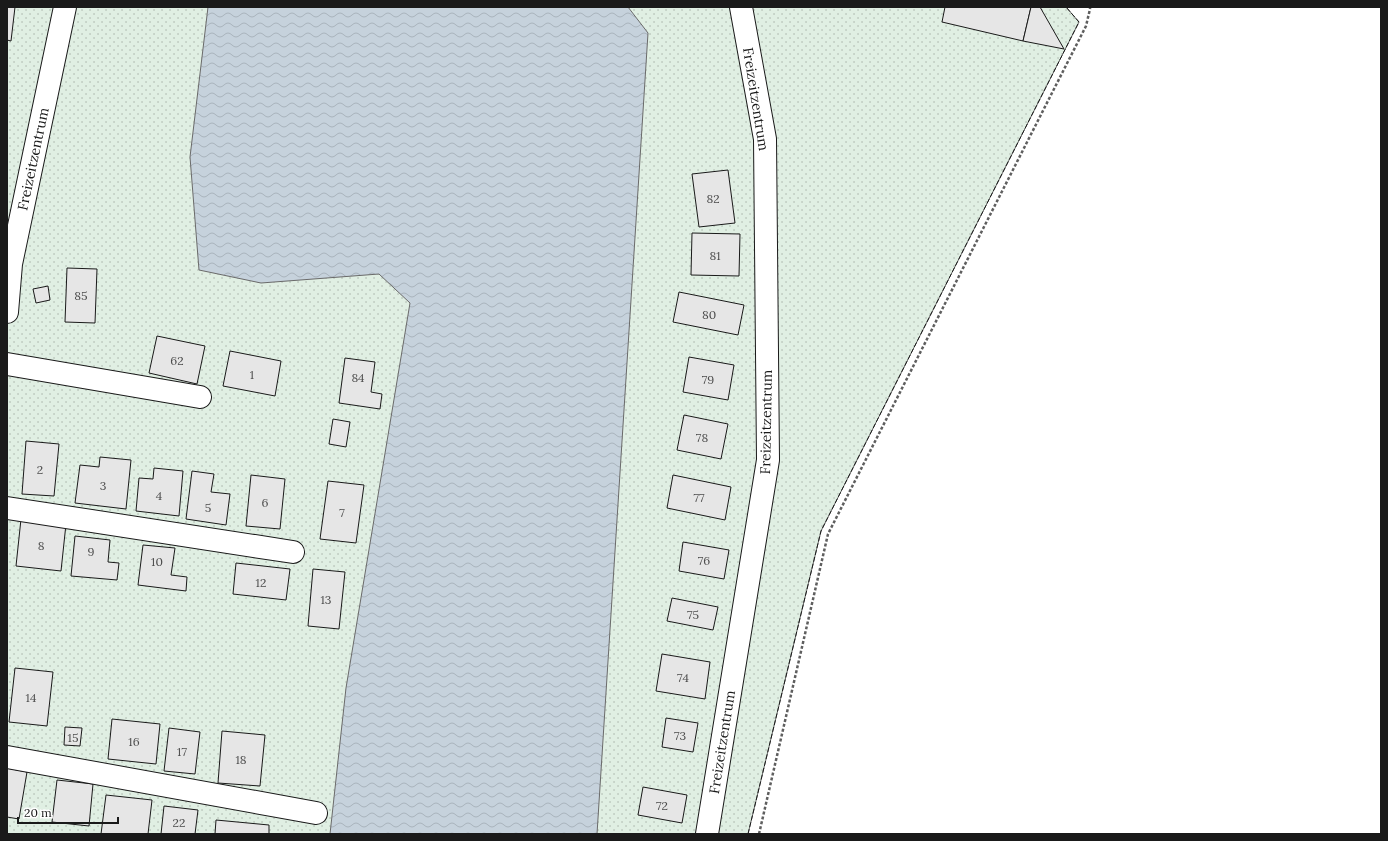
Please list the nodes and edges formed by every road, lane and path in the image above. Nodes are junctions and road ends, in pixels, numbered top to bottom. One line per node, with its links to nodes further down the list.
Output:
1 (65, 7): 4 (street, Freizeitzentrum)
2 (741, 7): 11 (street, Freizeitzentrum)
3 (1090, 7): 12 (path)
4 (7, 312)
5 (7, 364): 6 (street)
6 (200, 397)
7 (7, 508): 8 (street)
8 (294, 552)
9 (7, 757): 10 (street)
10 (316, 813)
11 (707, 834)
12 (759, 834)

